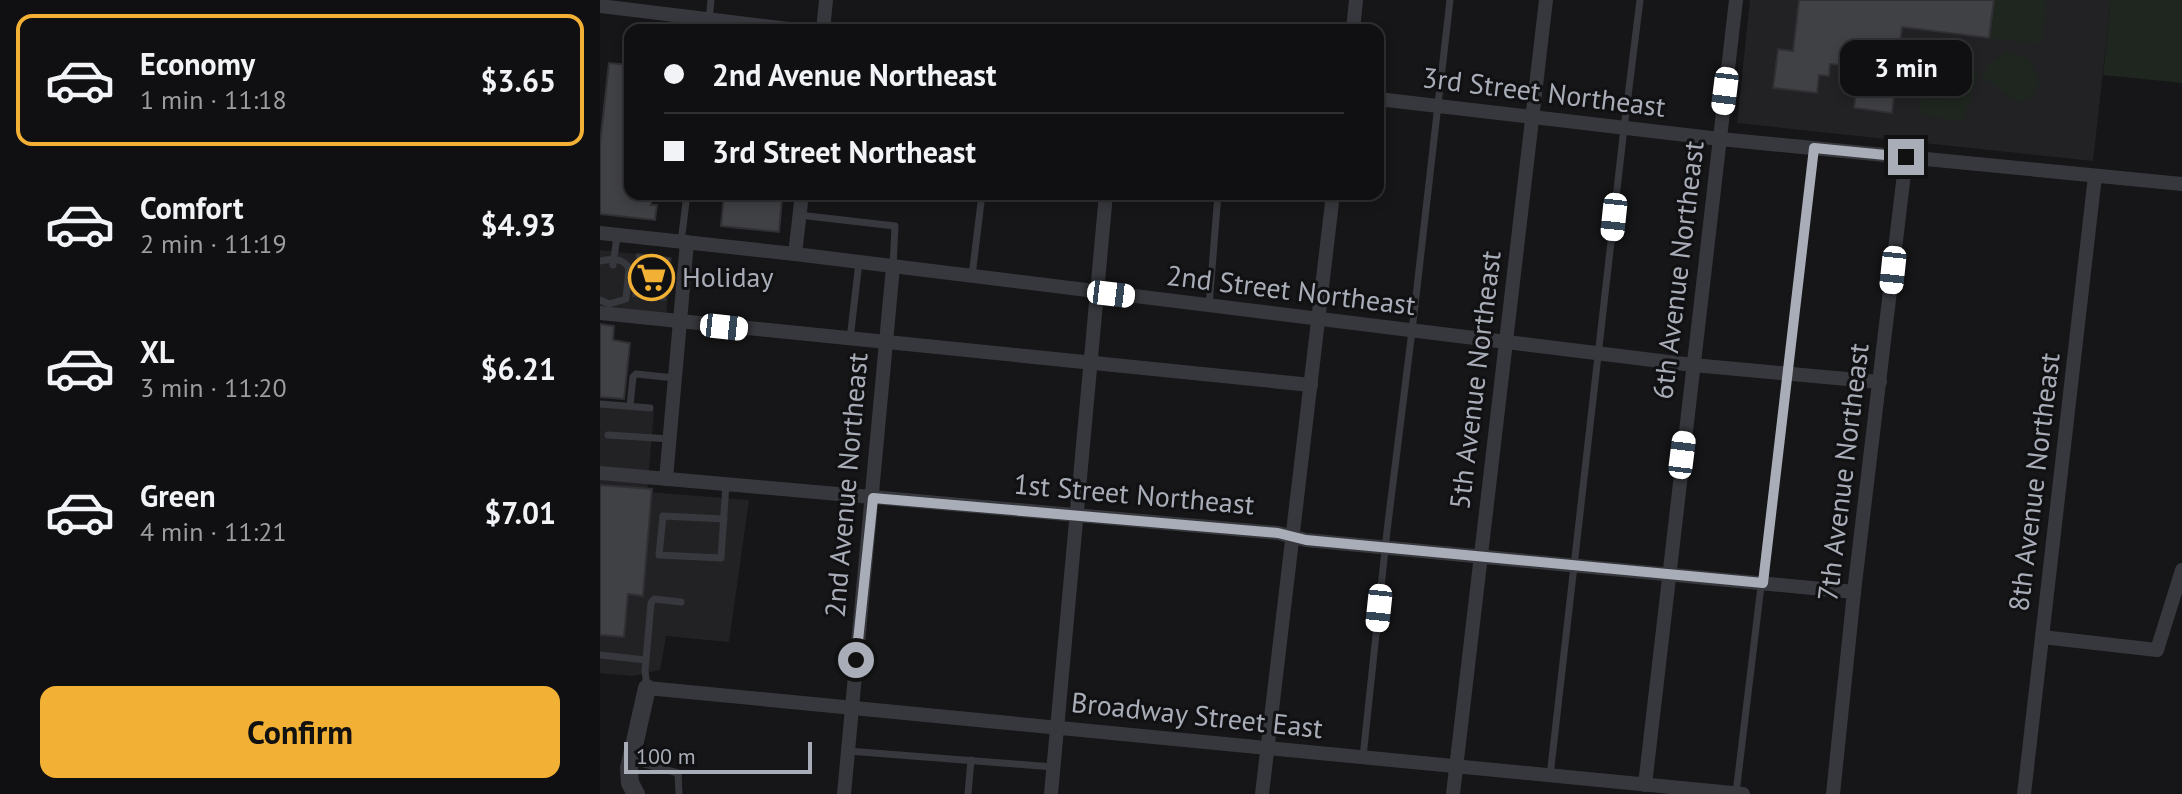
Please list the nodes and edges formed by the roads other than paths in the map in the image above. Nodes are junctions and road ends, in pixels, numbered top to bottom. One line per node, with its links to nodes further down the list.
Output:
1 (711, 0): 10 (lane)
2 (826, 0): 11 (street)
3 (1356, 0): 12 (street)
4 (1450, 0): 14 (lane)
5 (1546, 0): 15 (street, 5th Avenue Northeast)
6 (1640, 0): 16 (lane)
7 (1736, 0): 17 (street, 6th Avenue Northeast)
8 (600, 6): 9 (street)
9 (703, 24)
10 (709, 24)
11 (824, 24)
12 (1354, 24)
13 (1384, 100): 14 (street, 3rd Street Northeast)
14 (1437, 106): 15 (street, 3rd Street Northeast); 45 (lane)
15 (1532, 117): 16 (street, 3rd Street Northeast); 47 (street, 5th Avenue Northeast)
16 (1624, 128): 17 (street, 3rd Street Northeast); 49 (lane)
17 (1720, 139): 18 (street, 3rd Street Northeast); 51 (street, 6th Avenue Northeast)
18 (1814, 148): 19 (street, 3rd Street Northeast); 52 (lane)
19 (1906, 157): 20 (street, 3rd Street Northeast); 54 (street, 7th Avenue Northeast)
20 (2095, 176): 21 (street, 3rd Street Northeast); 76 (street, 8th Avenue Northeast)
21 (2182, 184)
22 (687, 200): 31 (lane)
23 (801, 200): 28 (street)
24 (981, 200): 37 (lane)
25 (1105, 200): 38 (street)
26 (1218, 200): 41 (lane)
27 (1332, 200): 43 (street)
28 (799, 215): 32 (street); 36 (lane)
29 (600, 233): 30 (street, 2nd Street Northeast)
30 (617, 235): 31 (street, 2nd Street Northeast); 34 (lane)
31 (684, 242): 32 (street, 2nd Street Northeast); 44 (street)
32 (795, 254): 35 (street, 2nd Street Northeast)
33 (600, 261): 34 (lane)
34 (614, 262): 42 (lane)
35 (859, 262): 36 (street, 2nd Street Northeast); 46 (lane)
36 (893, 267): 37 (street, 2nd Street Northeast); 48 (street, 2nd Avenue Northeast)
37 (972, 276): 38 (street, 2nd Street Northeast)
38 (1097, 292): 41 (street, 2nd Street Northeast); 50 (street)
39 (610, 295): 42 (lane)
40 (600, 300): 42 (lane)
41 (1209, 306): 43 (street, 2nd Street Northeast)
42 (605, 310): 44 (street)
43 (1318, 319): 45 (street, 2nd Street Northeast); 55 (street)
44 (680, 322): 46 (street); 53 (street)
45 (1412, 331): 47 (street, 2nd Street Northeast); 68 (lane)
46 (850, 339): 48 (street)
47 (1506, 342): 49 (street, 2nd Street Northeast); 69 (street, 5th Avenue Northeast)
48 (885, 343): 50 (street); 64 (street, 2nd Avenue Northeast)
49 (1599, 354): 51 (street, 2nd Street Northeast); 70 (lane)
50 (1091, 363): 55 (street); 65 (street)
51 (1693, 365): 52 (street, 2nd Street Northeast); 72 (street, 6th Avenue Northeast)
52 (1787, 374): 54 (street, 2nd Street Northeast); 73 (lane)
53 (675, 378): 57 (lane); 60 (street)
54 (1880, 382): 74 (street, 7th Avenue Northeast)
55 (1311, 385): 67 (street)
56 (600, 404): 57 (lane)
57 (630, 406): 58 (lane)
58 (650, 408)
59 (608, 435): 60 (lane)
60 (670, 439): 62 (street)
61 (600, 473): 62 (street, 1st Street Northeast)
62 (666, 479): 63 (street, 1st Street Northeast)
63 (726, 484): 64 (street, 1st Street Northeast); 66 (lane)
64 (873, 498): 65 (street, 1st Street Northeast); 80 (street, 2nd Avenue Northeast)
65 (1077, 515): 67 (street, 1st Street Northeast); 81 (street)
66 (724, 519): 66 (lane)
67 (1293, 537): 68 (street, 1st Street Northeast); 82 (street)
68 (1385, 548): 69 (street, 1st Street Northeast); 84 (lane)
69 (1481, 557): 70 (street, 1st Street Northeast); 87 (street, 5th Avenue Northeast)
70 (1574, 566): 72 (street, 1st Street Northeast); 89 (lane)
71 (2182, 570): 76 (street)
72 (1669, 575): 73 (street, 1st Street Northeast); 90 (street, 6th Avenue Northeast)
73 (1763, 583): 74 (street, 1st Street Northeast); 91 (lane)
74 (1854, 592): 100 (street, 7th Avenue Northeast)
75 (681, 602): 78 (lane)
76 (2042, 637): 101 (street, 8th Avenue Northeast)
77 (600, 655): 78 (lane)
78 (646, 660): 79 (lane)
79 (647, 688): 80 (street, Broadway Street East); 85 (street)
80 (852, 708): 81 (street, Broadway Street East); 83 (street, 2nd Avenue Northeast)
81 (1057, 728): 82 (street, Broadway Street East); 88 (street)
82 (1267, 748): 84 (street, Broadway Street East); 97 (street)
83 (848, 751): 86 (lane); 94 (street, 2nd Avenue Northeast)
84 (1363, 757): 87 (street, Broadway Street East)
85 (630, 760): 92 (street); 93 (lane)
86 (971, 760): 88 (lane); 95 (lane)
87 (1457, 766): 89 (street, Broadway Street East); 98 (street, 5th Avenue Northeast)
88 (1054, 767): 96 (street)
89 (1550, 776): 90 (street, Broadway Street East)
90 (1645, 785): 91 (street, Broadway Street East)
91 (1736, 793): 99 (street, Broadway Street East)
92 (636, 794)
93 (679, 794)
94 (844, 794)
95 (968, 794)
96 (1051, 794)
97 (1262, 794)
98 (1453, 794)
99 (1743, 794)
100 (1833, 794)
101 (2024, 794)

